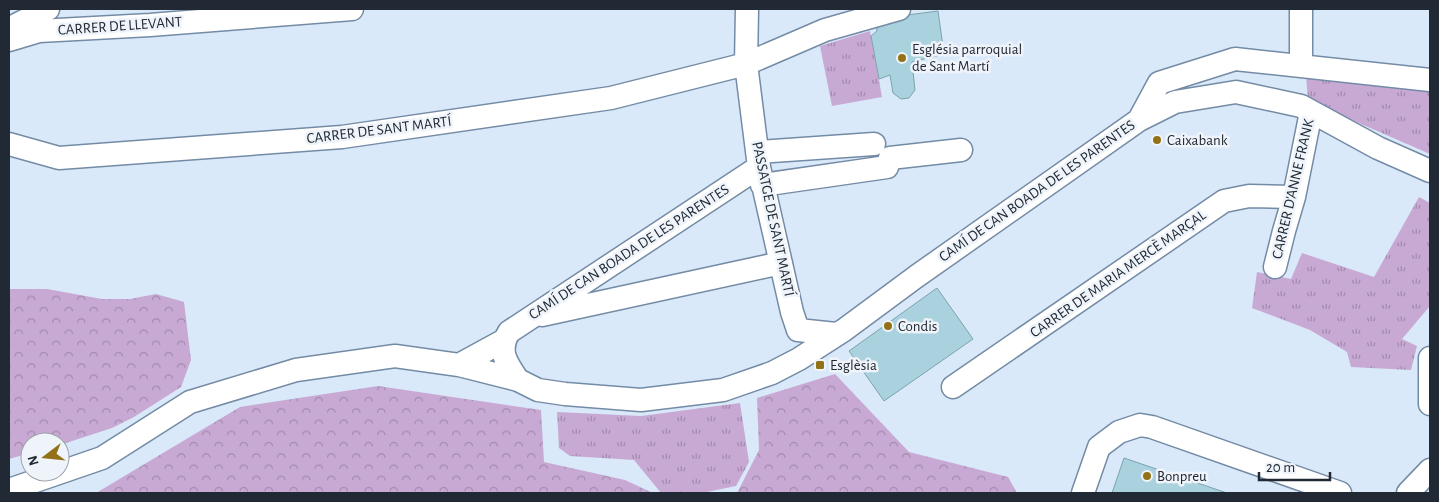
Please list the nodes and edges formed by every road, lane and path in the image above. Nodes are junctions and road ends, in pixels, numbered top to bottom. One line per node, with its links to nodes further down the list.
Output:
1 (48, 9): 6 (street)
2 (352, 9): 6 (street, CARRER DE LLEVANT)
3 (747, 9): 7 (street, PASSATGE DE SANT MARTÍ)
4 (899, 9): 7 (street, CARRER DE SANT MARTÍ)
5 (1301, 9): 8 (street)
6 (11, 39)
7 (746, 64): 12 (street, CARRER DE SANT MARTÍ); 15 (street, PASSATGE DE SANT MARTÍ)
8 (1301, 66): 9 (street, CAMÍ DE CAN BOADA DE LES PARENTES); 11 (street, CAMÍ DE CAN BOADA DE LES PARENTES)
9 (1430, 80)
10 (1311, 112): 11 (street); 16 (street); 17 (street, CARRER D'ANNE FRANK)
11 (1139, 120): 22 (street, CAMÍ DE CAN BOADA DE LES PARENTES)
12 (9, 144)
13 (874, 144): 15 (street)
14 (961, 150): 15 (street)
15 (760, 168): 18 (street, PASSATGE DE SANT MARTÍ); 20 (street, CAMÍ DE CAN BOADA DE LES PARENTES)
16 (1430, 171)
17 (1294, 196): 19 (street, CARRER D'ANNE FRANK); 28 (street, CARRER DE MARIA MERCÈ MARÇAL)
18 (781, 262): 20 (street); 21 (street, PASSATGE DE SANT MARTÍ)
19 (1275, 267)
20 (528, 318): 23 (street, CAMÍ DE CAN BOADA DE LES PARENTES)
21 (798, 330): 22 (street); 24 (street)
22 (836, 334): 24 (street, CAMÍ DE CAN BOADA DE LES PARENTES)
23 (503, 341): 26 (street, CAMÍ DE CAN BOADA DE LES PARENTES); 27 (street)
24 (799, 358): 27 (street, CAMÍ DE CAN BOADA DE LES PARENTES)
25 (1430, 358): 29 (street)
26 (459, 365): 27 (street, CAMÍ DE CAN BOADA DE LES PARENTES); 31 (street, CAMÍ DE CAN BOADA DE LES PARENTES)
27 (518, 380)
28 (953, 387)
29 (1430, 404)
30 (1430, 470): 34 (street)
31 (9, 490)
32 (1083, 493): 33 (street)
33 (1340, 493)
34 (1408, 493)

